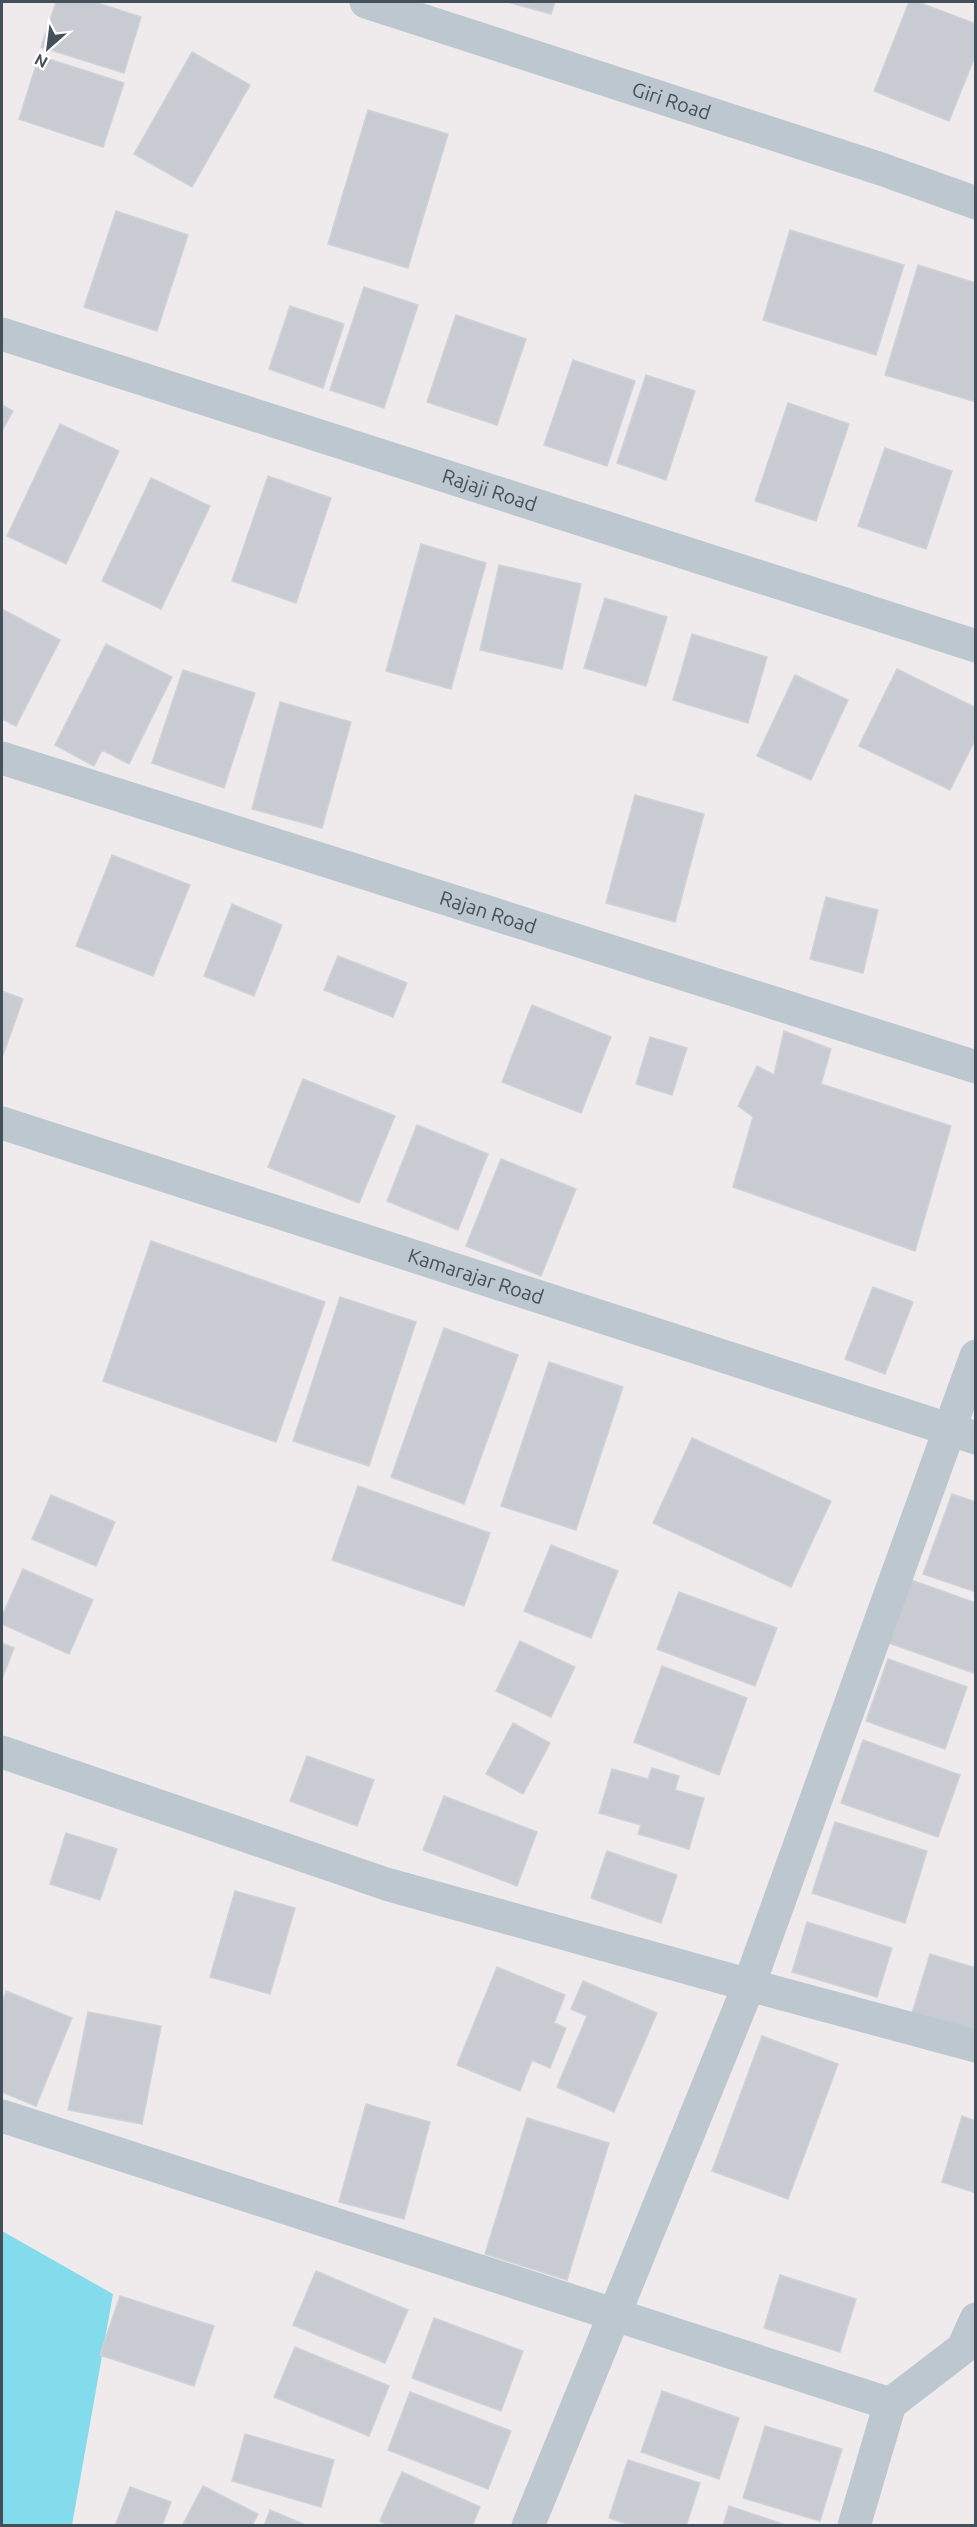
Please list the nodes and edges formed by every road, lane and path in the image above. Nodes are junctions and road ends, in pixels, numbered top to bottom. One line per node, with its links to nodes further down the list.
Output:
1 (366, 2): 2 (street, Giri Road)
2 (975, 203)
3 (2, 334): 4 (street, Rajaji Road)
4 (975, 646)
5 (2, 758): 6 (street, Rajan Road)
6 (975, 1066)
7 (2, 1122): 9 (street, Kamarajar Road)
8 (975, 1356): 9 (street)
9 (962, 1434): 11 (street)
10 (2, 1752): 11 (street)
11 (749, 1985): 12 (street); 14 (street)
12 (975, 2046)
13 (2, 2116): 14 (street)
14 (615, 2316): 16 (street); 17 (street)
15 (975, 2319): 16 (street)
16 (890, 2404): 18 (street)
17 (528, 2526)
18 (854, 2526)

